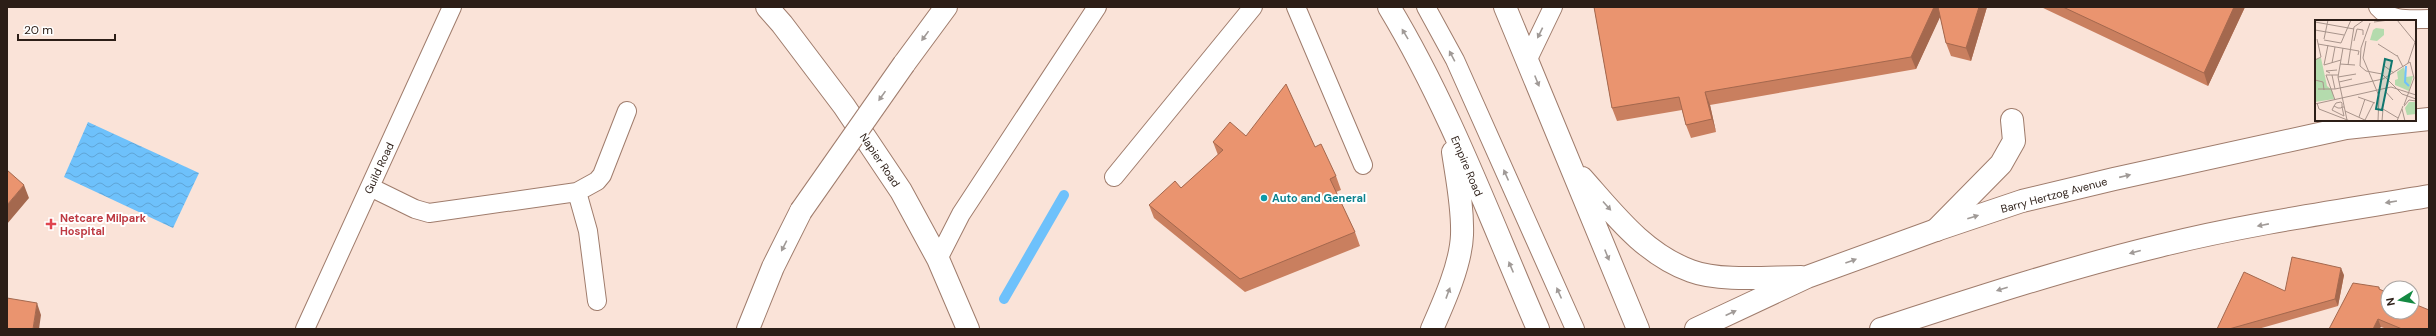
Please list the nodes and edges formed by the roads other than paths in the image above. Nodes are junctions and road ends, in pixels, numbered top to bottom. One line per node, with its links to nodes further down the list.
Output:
1 (452, 7): 23 (lane, Guild Road)
2 (767, 7): 27 (main road, Napier Road)
3 (946, 7): 31 (main road, one-way to 31, bridge)
4 (1097, 7): 27 (lane)
5 (1253, 7): 22 (lane)
6 (1296, 7): 20 (lane)
7 (1389, 7): 19 (main road, Empire Road, one-way to 7)
8 (1426, 7): 35 (lane, one-way to 8)
9 (1506, 7): 13 (main road)
10 (1553, 7): 13 (lane, one-way to 13)
11 (2378, 7): 12 (lane)
12 (2429, 18)
13 (1528, 59): 21 (main road, one-way to 21)
14 (627, 111): 24 (lane)
15 (2429, 119): 17 (main road, Barry Hertzog Avenue, one-way to 15)
16 (2012, 120): 26 (main road)
17 (2416, 120)
18 (2411, 121): 26 (main road, Barry Hertzog Avenue, one-way to 18)
19 (1450, 124): 33 (main road, one-way to 19); 34 (main road, Empire Road, one-way to 19)
20 (1363, 164)
21 (1572, 167): 28 (main road, one-way to 28); 36 (main road, one-way to 36)
22 (1114, 177)
23 (370, 187): 24 (lane); 30 (lane, Guild Road)
24 (577, 192): 29 (lane)
25 (2429, 196): 38 (main road, one-way to 38)
26 (1936, 230): 28 (main road, Barry Hertzog Avenue, one-way to 26)
27 (938, 260): 32 (main road, Napier Road)
28 (1807, 277): 37 (main road, Barry Hertzog Avenue, one-way to 28)
29 (597, 301)
30 (305, 329)
31 (748, 329)
32 (968, 329)
33 (1432, 329)
34 (1538, 329)
35 (1575, 329)
36 (1638, 329)
37 (1696, 329)
38 (1881, 329)

